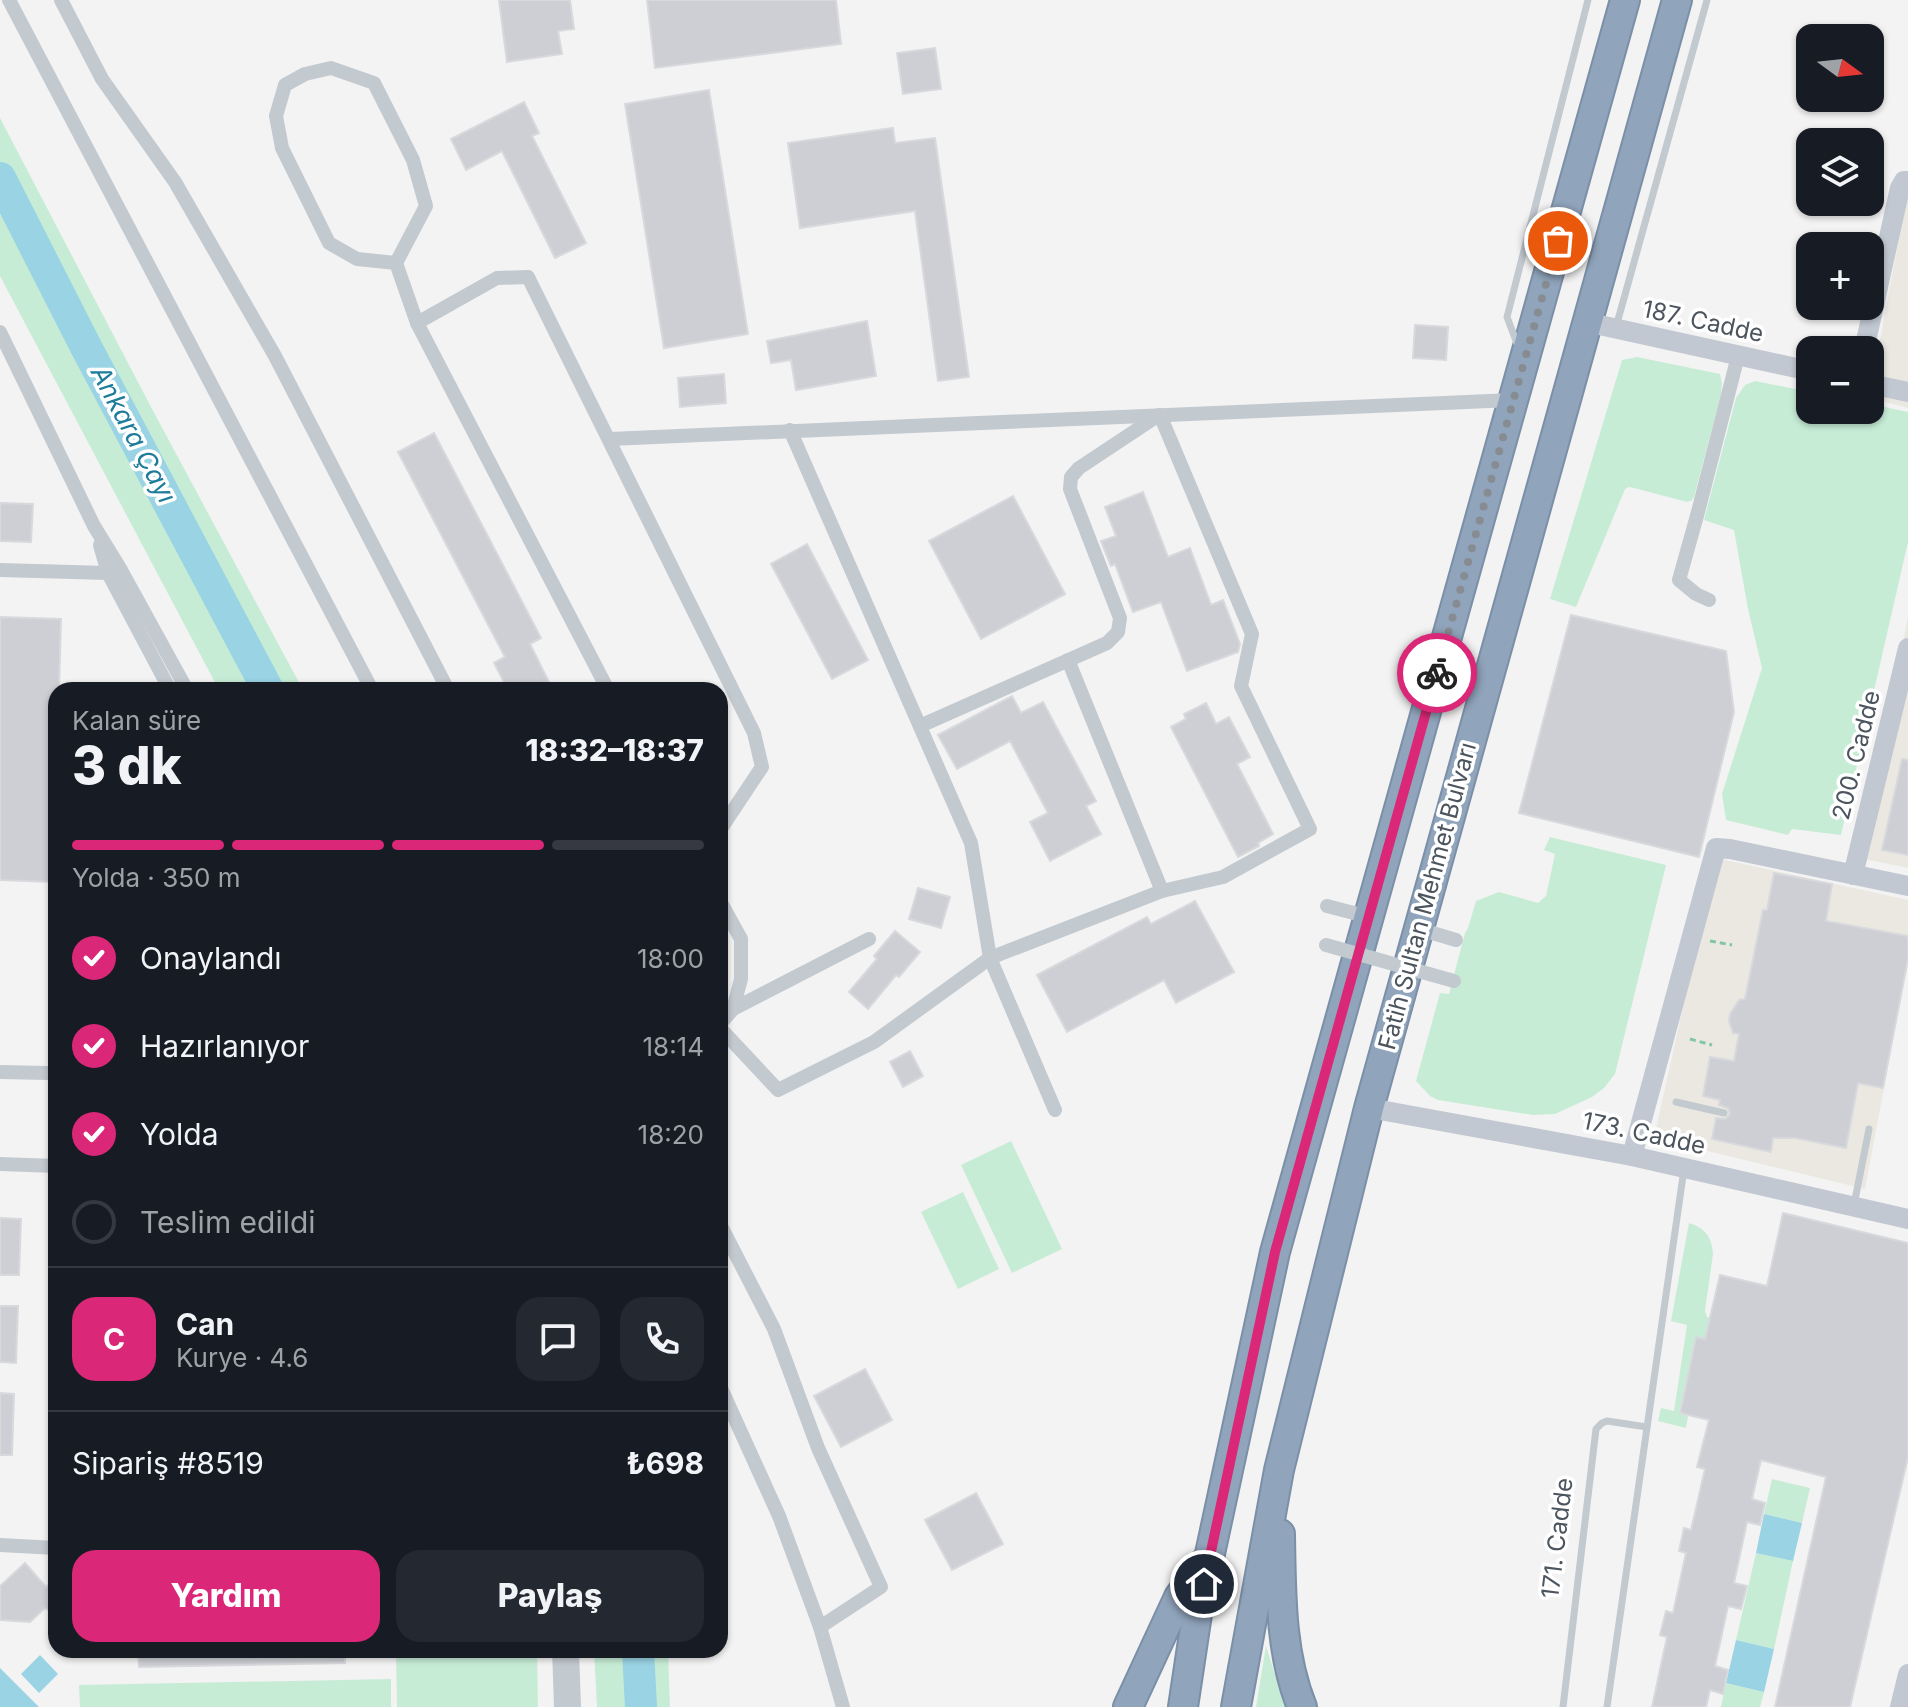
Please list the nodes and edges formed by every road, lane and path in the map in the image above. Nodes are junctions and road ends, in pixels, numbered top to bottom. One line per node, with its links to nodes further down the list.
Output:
1 (9, 0): 30 (street)
2 (61, 0): 31 (street)
3 (1588, 0): 15 (lane)
4 (1625, 0): 15 (highway, Fatih Sultan Mehmet Bulvarı)
5 (1677, 0): 9 (highway, Fatih Sultan Mehmet Bulvarı)
6 (1707, 0): 11 (lane)
7 (1908, 181): 13 (street)
8 (396, 263): 8 (street); 10 (street)
9 (1586, 322): 11 (street, 187. Cadde); 41 (highway, Fatih Sultan Mehmet Bulvarı)
10 (417, 323): 22 (street); 32 (street)
11 (1615, 329): 14 (street, 187. Cadde)
12 (0, 332): 24 (street)
13 (1867, 336)
14 (1738, 356): 16 (street, 187. Cadde); 25 (street)
15 (1524, 362): 19 (highway, Fatih Sultan Mehmet Bulvarı)
16 (1796, 368)
17 (1884, 387): 18 (street)
18 (1908, 392)
19 (1513, 400): 20 (street); 40 (highway, Fatih Sultan Mehmet Bulvarı)
20 (1160, 415): 21 (street); 27 (street); 37 (street)
21 (790, 430): 22 (street); 33 (street)
22 (610, 439): 34 (street)
23 (0, 570): 24 (street)
24 (115, 572): 28 (street); 29 (street)
25 (1709, 600)
26 (1908, 648): 35 (street, 200. Cadde)
27 (1068, 660): 33 (street); 37 (street)
28 (166, 682)
29 (182, 682)
30 (368, 682)
31 (444, 682)
32 (604, 682)
33 (920, 726): 47 (street)
34 (728, 818)
35 (1853, 875): 36 (street); 61 (street)
36 (1908, 886)
37 (1162, 891): 47 (street)
38 (1327, 906): 40 (street)
39 (728, 915): 49 (street)
40 (1369, 917): 73 (highway, Fatih Sultan Mehmet Bulvarı)
41 (1419, 929): 43 (street); 57 (highway, Fatih Sultan Mehmet Bulvarı)
42 (869, 939): 49 (street)
43 (1456, 940)
44 (1710, 941): 46 (path)
45 (1326, 945): 48 (street, bridge)
46 (1732, 945)
47 (990, 958): 51 (street); 58 (street)
48 (1454, 981)
49 (733, 1009): 50 (street)
50 (728, 1016)
51 (728, 1035)
52 (1690, 1039): 53 (path)
53 (1712, 1045)
54 (0, 1072): 55 (street)
55 (48, 1073)
56 (1676, 1102): 59 (lane)
57 (1369, 1108): 61 (street, 173. Cadde); 70 (highway, Fatih Sultan Mehmet Bulvarı)
58 (1055, 1110)
59 (1724, 1113)
60 (1869, 1129): 65 (lane)
61 (1632, 1156): 64 (street, 173. Cadde)
62 (0, 1164): 63 (street)
63 (48, 1166)
64 (1684, 1167): 65 (street, 173. Cadde); 69 (lane)
65 (1854, 1207): 66 (street, 173. Cadde)
66 (1908, 1219)
67 (728, 1240): 74 (street)
68 (728, 1404): 74 (street)
69 (1647, 1427): 85 (lane, 171. Cadde); 86 (lane)
70 (1279, 1470): 83 (highway, Fatih Sultan Mehmet Bulvarı); 84 (highway)
71 (0, 1545): 72 (street)
72 (48, 1548)
73 (1210, 1554): 81 (highway); 82 (highway, Fatih Sultan Mehmet Bulvarı)
74 (820, 1627): 80 (street)
75 (559, 1658): 78 (street)
76 (572, 1658): 79 (street)
77 (1908, 1674): 87 (street)
78 (561, 1707)
79 (574, 1707)
80 (843, 1707)
81 (1128, 1707)
82 (1183, 1707)
83 (1236, 1707)
84 (1302, 1707)
85 (1563, 1707)
86 (1607, 1707)
87 (1900, 1707)

